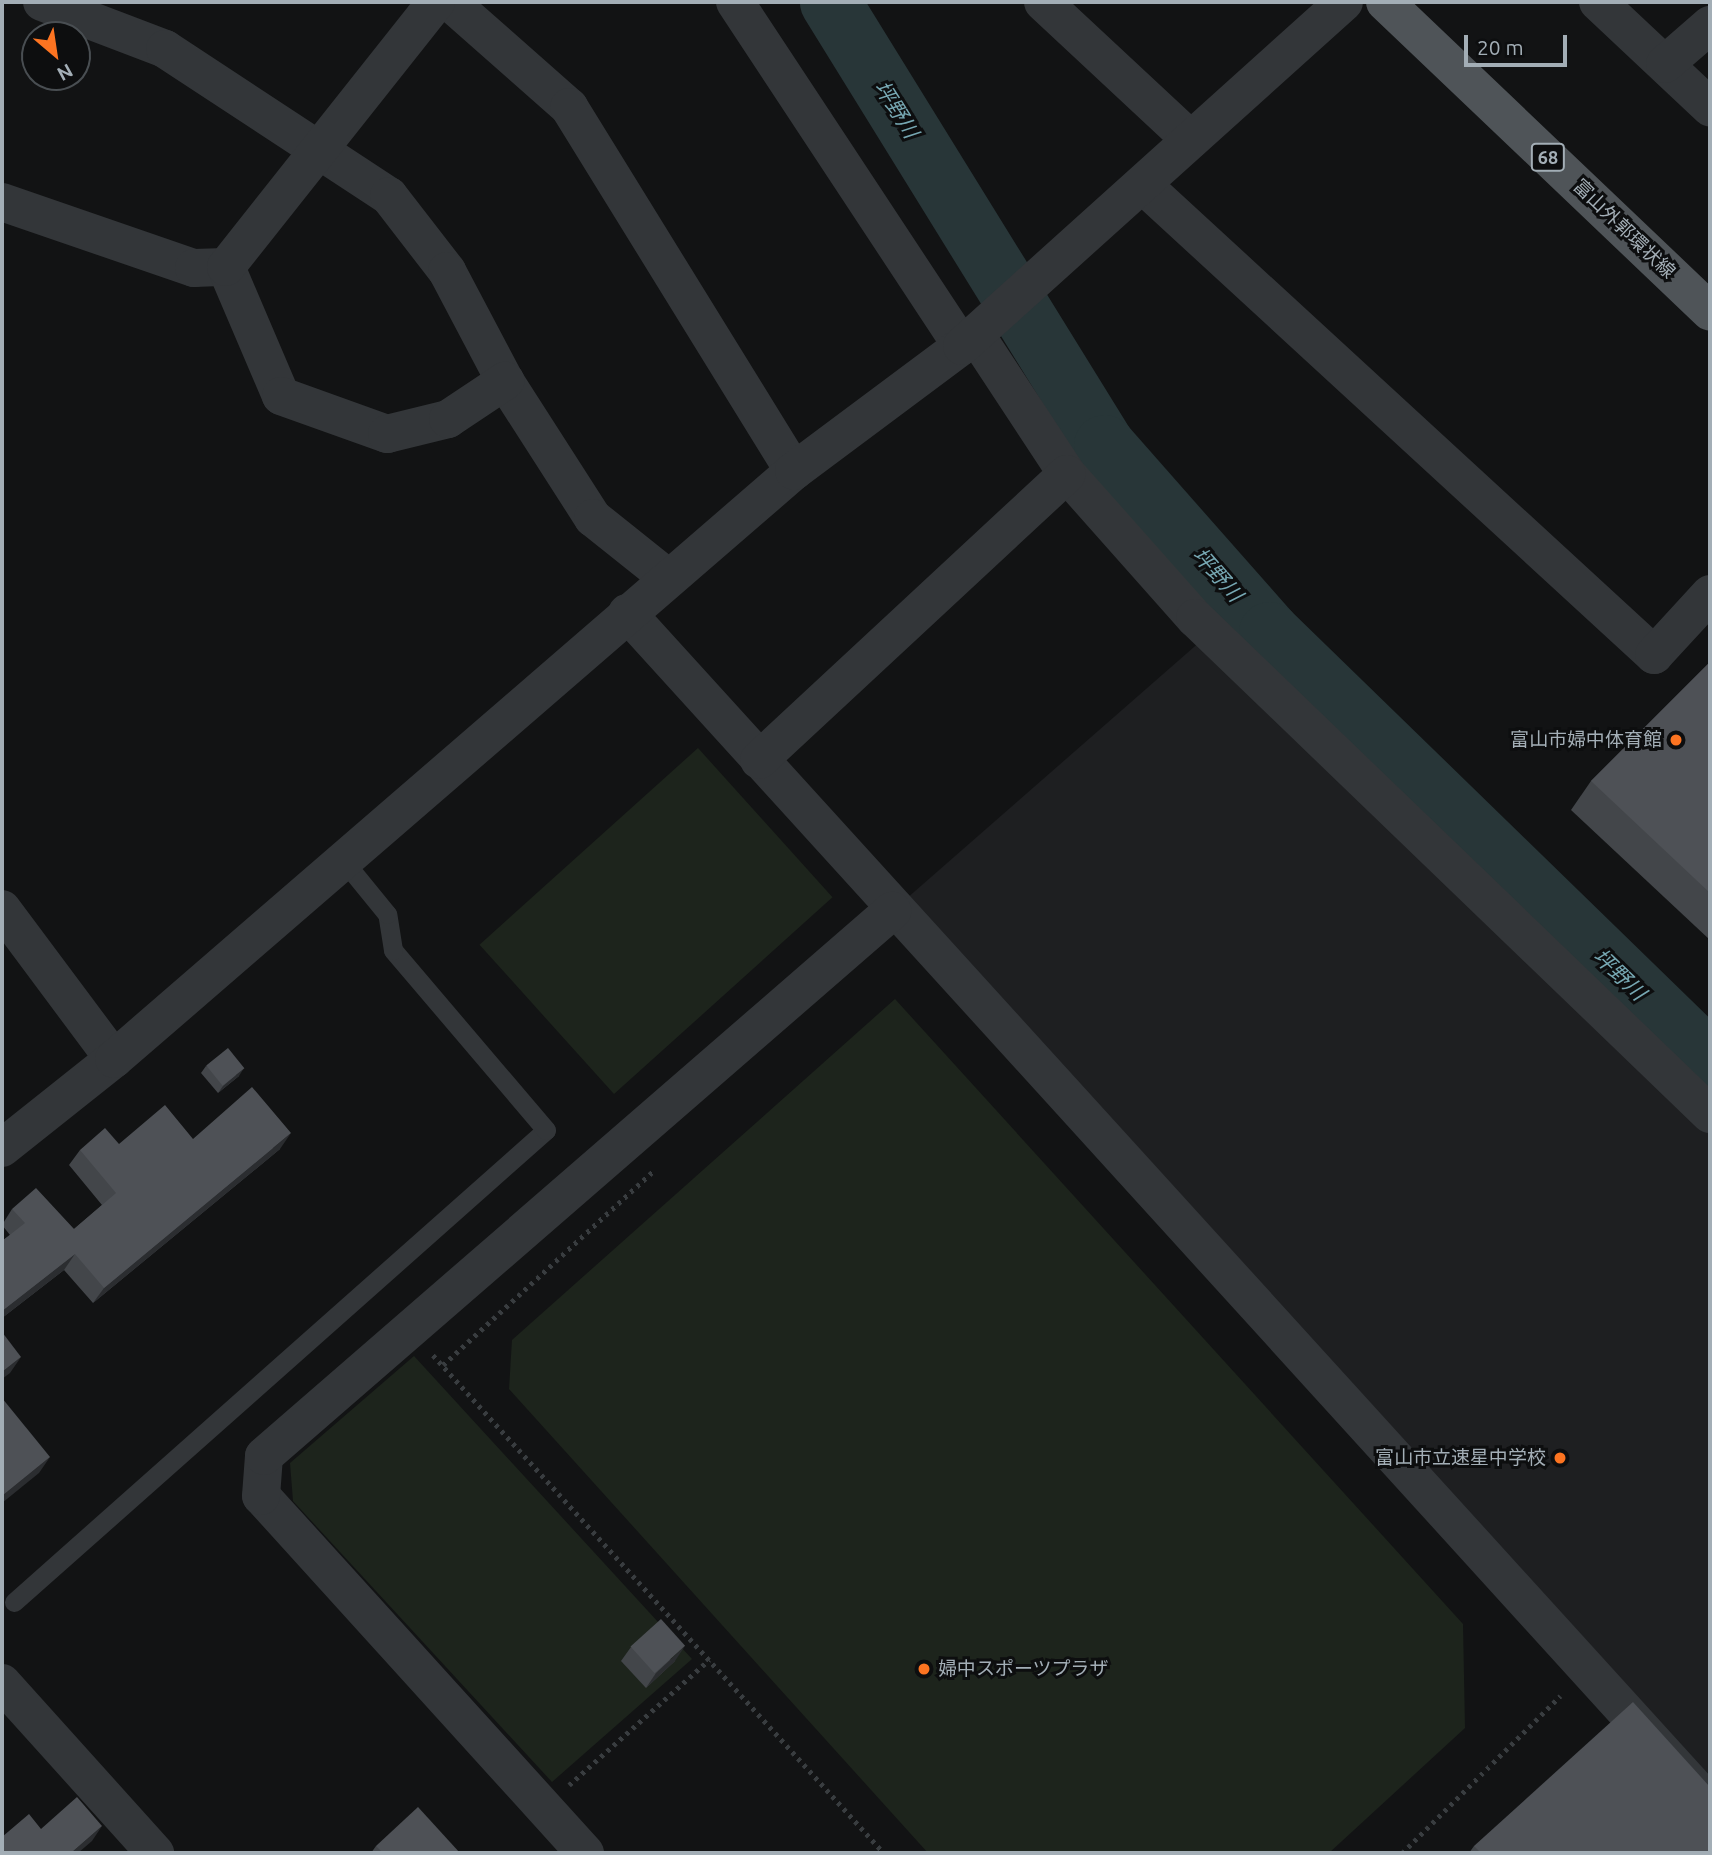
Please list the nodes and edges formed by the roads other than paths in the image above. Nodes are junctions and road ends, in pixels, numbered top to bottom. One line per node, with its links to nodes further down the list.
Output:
1 (42, 2): 13 (street)
2 (436, 2): 13 (street)
3 (450, 2): 20 (street)
4 (735, 2): 18 (street)
5 (1043, 2): 12 (street)
6 (1344, 2): 12 (street)
7 (1385, 2): 17 (main road, 富山外郭環状線 / 68)
8 (1598, 2): 10 (street)
9 (1710, 24): 10 (street)
10 (1665, 64): 11 (street)
11 (1710, 107)
12 (1191, 140): 14 (street)
13 (321, 147): 16 (street); 19 (street)
14 (1144, 186): 18 (street); 23 (street)
15 (2, 202): 16 (street)
16 (226, 267): 19 (street)
17 (1710, 312)
18 (974, 335): 20 (street); 21 (street)
19 (505, 381): 22 (street)
20 (794, 471): 22 (street)
21 (1067, 474): 25 (street); 30 (street)
22 (667, 578): 24 (street)
23 (1710, 594)
24 (627, 613): 25 (street); 26 (street)
25 (759, 760): 28 (street)
26 (343, 860): 29 (street); 32 (lane)
27 (2, 909): 29 (street)
28 (892, 911): 34 (street); 36 (street)
29 (114, 1059): 31 (street)
30 (1710, 1114)
31 (2, 1147)
32 (14, 1602)
33 (2, 1683): 35 (street)
34 (1710, 1804)
35 (155, 1853)
36 (585, 1853)

